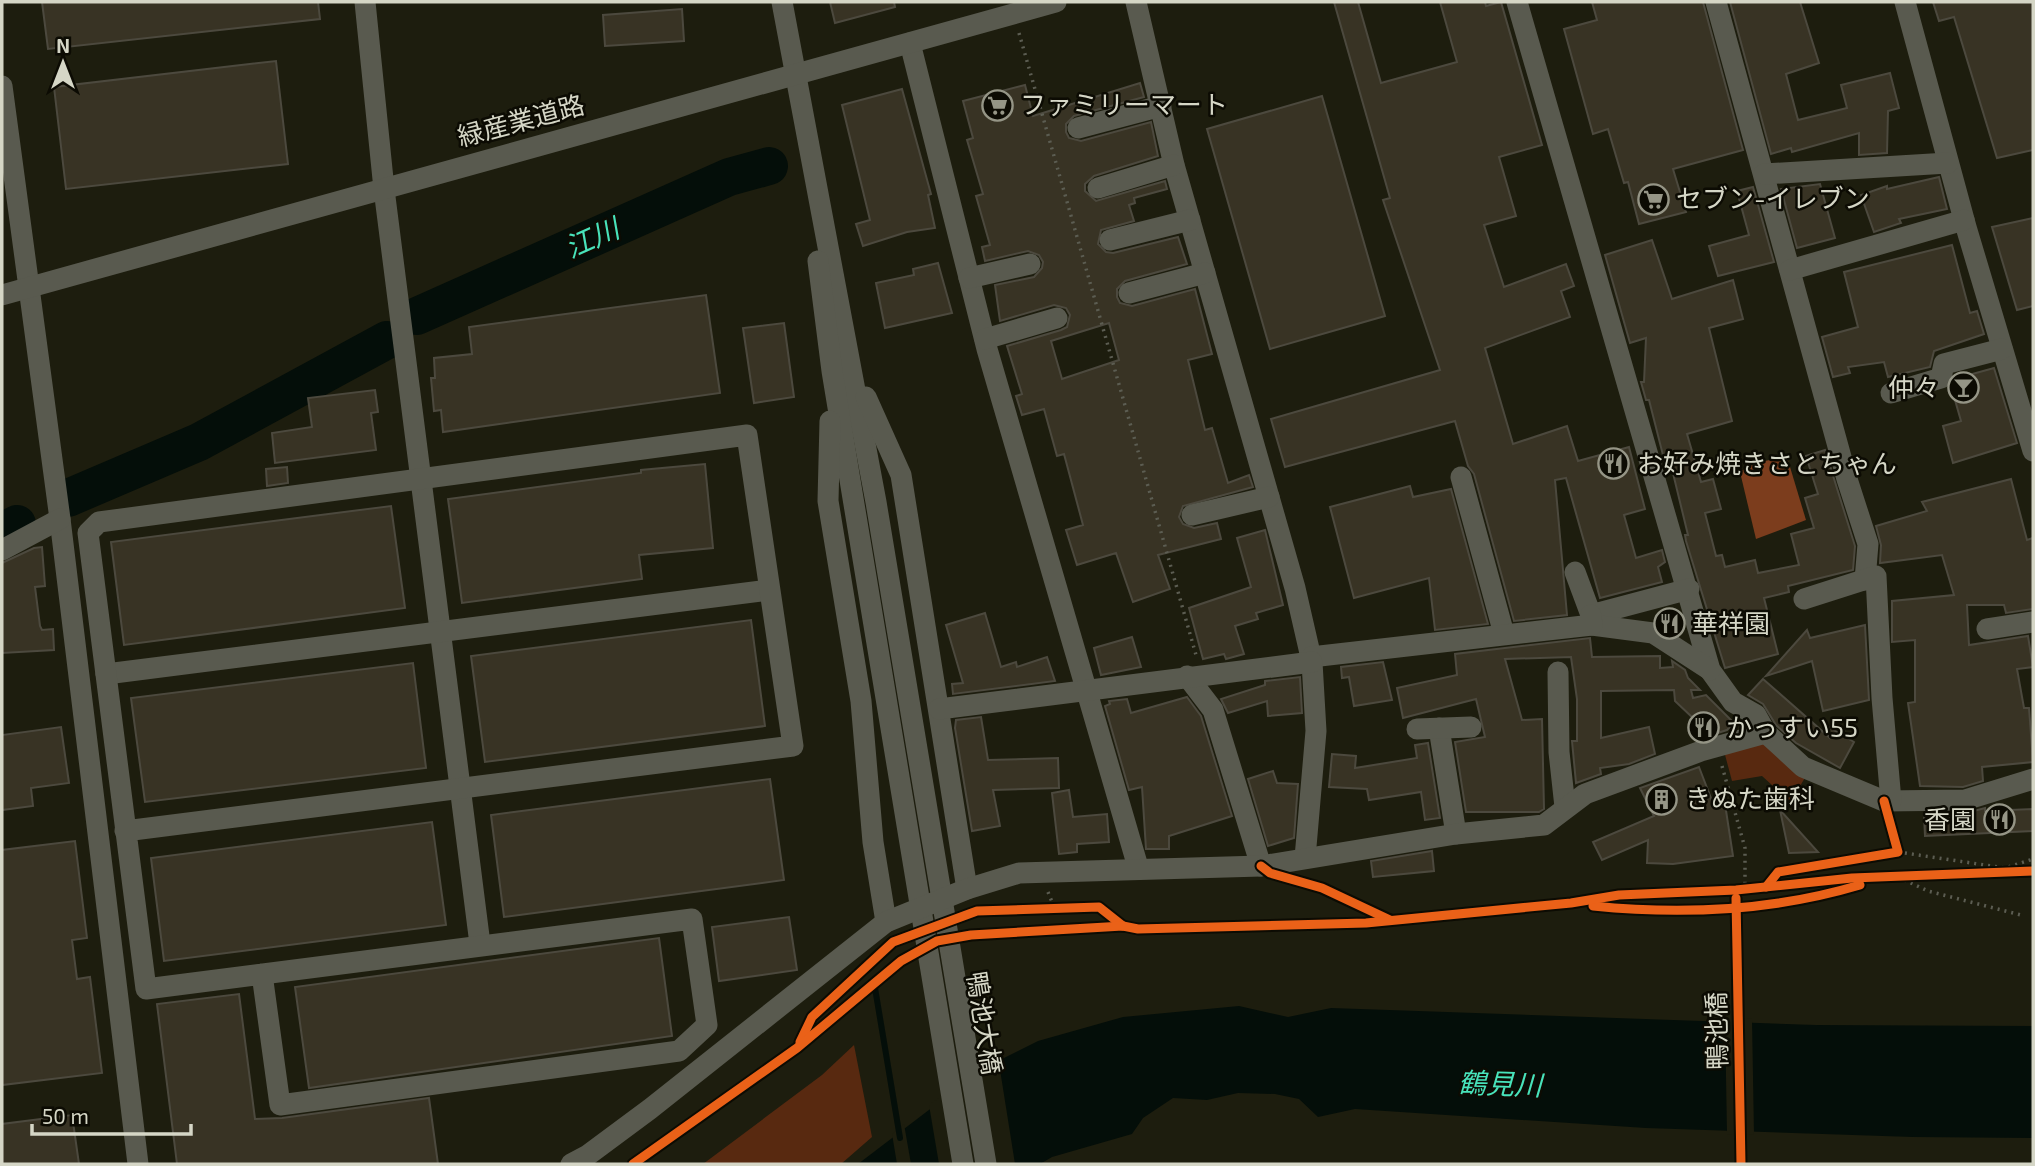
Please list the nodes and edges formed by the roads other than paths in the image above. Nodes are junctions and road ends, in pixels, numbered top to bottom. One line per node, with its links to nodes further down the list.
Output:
1 (365, 2): 17 (street)
2 (782, 2): 9 (street)
3 (1056, 2): 8 (street, 緑産業道路)
4 (1136, 2): 11 (street)
5 (1517, 2): 42 (street)
6 (1716, 2): 15 (street)
7 (1905, 2): 13 (street)
8 (909, 43): 9 (street, 緑産業道路); 24 (street)
9 (795, 75): 17 (street, 緑産業道路); 31 (street)
10 (2, 86): 25 (street)
11 (1161, 106): 12 (street); 14 (street)
12 (1078, 128)
13 (1948, 163): 15 (street); 19 (street)
14 (1174, 165): 16 (street); 18 (street)
15 (1764, 174): 22 (street)
16 (1098, 188)
17 (384, 189): 25 (street, 緑産業道路); 35 (street)
18 (1190, 220): 20 (street); 23 (street)
19 (1964, 220): 22 (street); 30 (street)
20 (1111, 240)
21 (1030, 264): 24 (street)
22 (1790, 270): 41 (street)
23 (1205, 273): 26 (street); 36 (street)
24 (970, 278): 29 (street)
25 (28, 288): 27 (street, 緑産業道路); 38 (street)
26 (1129, 293)
27 (2, 295)
28 (1057, 318): 29 (street)
29 (985, 339): 55 (street)
30 (2003, 349): 32 (street); 33 (street)
31 (842, 369): 56 (street); 71 (street); 76 (street, 鴨池大橋); 77 (street, 鴨池大橋)
32 (1891, 393)
33 (2033, 451)
34 (1461, 477): 49 (street)
35 (421, 479): 43 (street); 48 (street); 53 (street)
36 (1269, 497): 37 (street); 50 (street)
37 (1192, 515)
38 (60, 519): 39 (street); 74 (street)
39 (2, 550)
40 (1576, 572): 45 (street)
41 (1865, 580): 44 (street); 63 (street)
42 (1689, 589): 45 (street); 51 (street)
43 (769, 590): 48 (street); 62 (street)
44 (1804, 599)
45 (1592, 620): 49 (street); 51 (street)
46 (2033, 622): 47 (street)
47 (1987, 629)
48 (440, 632): 53 (street); 62 (street)
49 (1503, 635): 50 (street)
50 (1311, 660): 54 (street); 67 (street)
51 (1710, 670): 60 (street)
52 (1559, 672): 64 (street)
53 (106, 674): 65 (street)
54 (1194, 675): 55 (street); 68 (street)
55 (1086, 690): 56 (street); 69 (street)
56 (939, 709): 70 (street)
57 (1471, 727): 58 (street)
58 (1439, 728): 59 (street); 66 (street)
59 (1417, 729)
60 (1766, 733): 63 (street); 64 (street)
61 (2033, 779): 63 (street)
62 (460, 788): 65 (street); 72 (street)
63 (1891, 801)
64 (1565, 807): 66 (street)
65 (125, 831): 73 (street)
66 (1456, 834): 67 (street)
67 (1305, 858): 68 (street)
68 (1261, 866): 69 (street)
69 (1138, 867): 70 (street)
70 (967, 890): 71 (street)
71 (886, 922): 75 (street)
72 (480, 944): 73 (street); 73 (street)
73 (262, 974)
74 (138, 1164)
75 (571, 1164)
76 (962, 1164)
77 (986, 1164)

